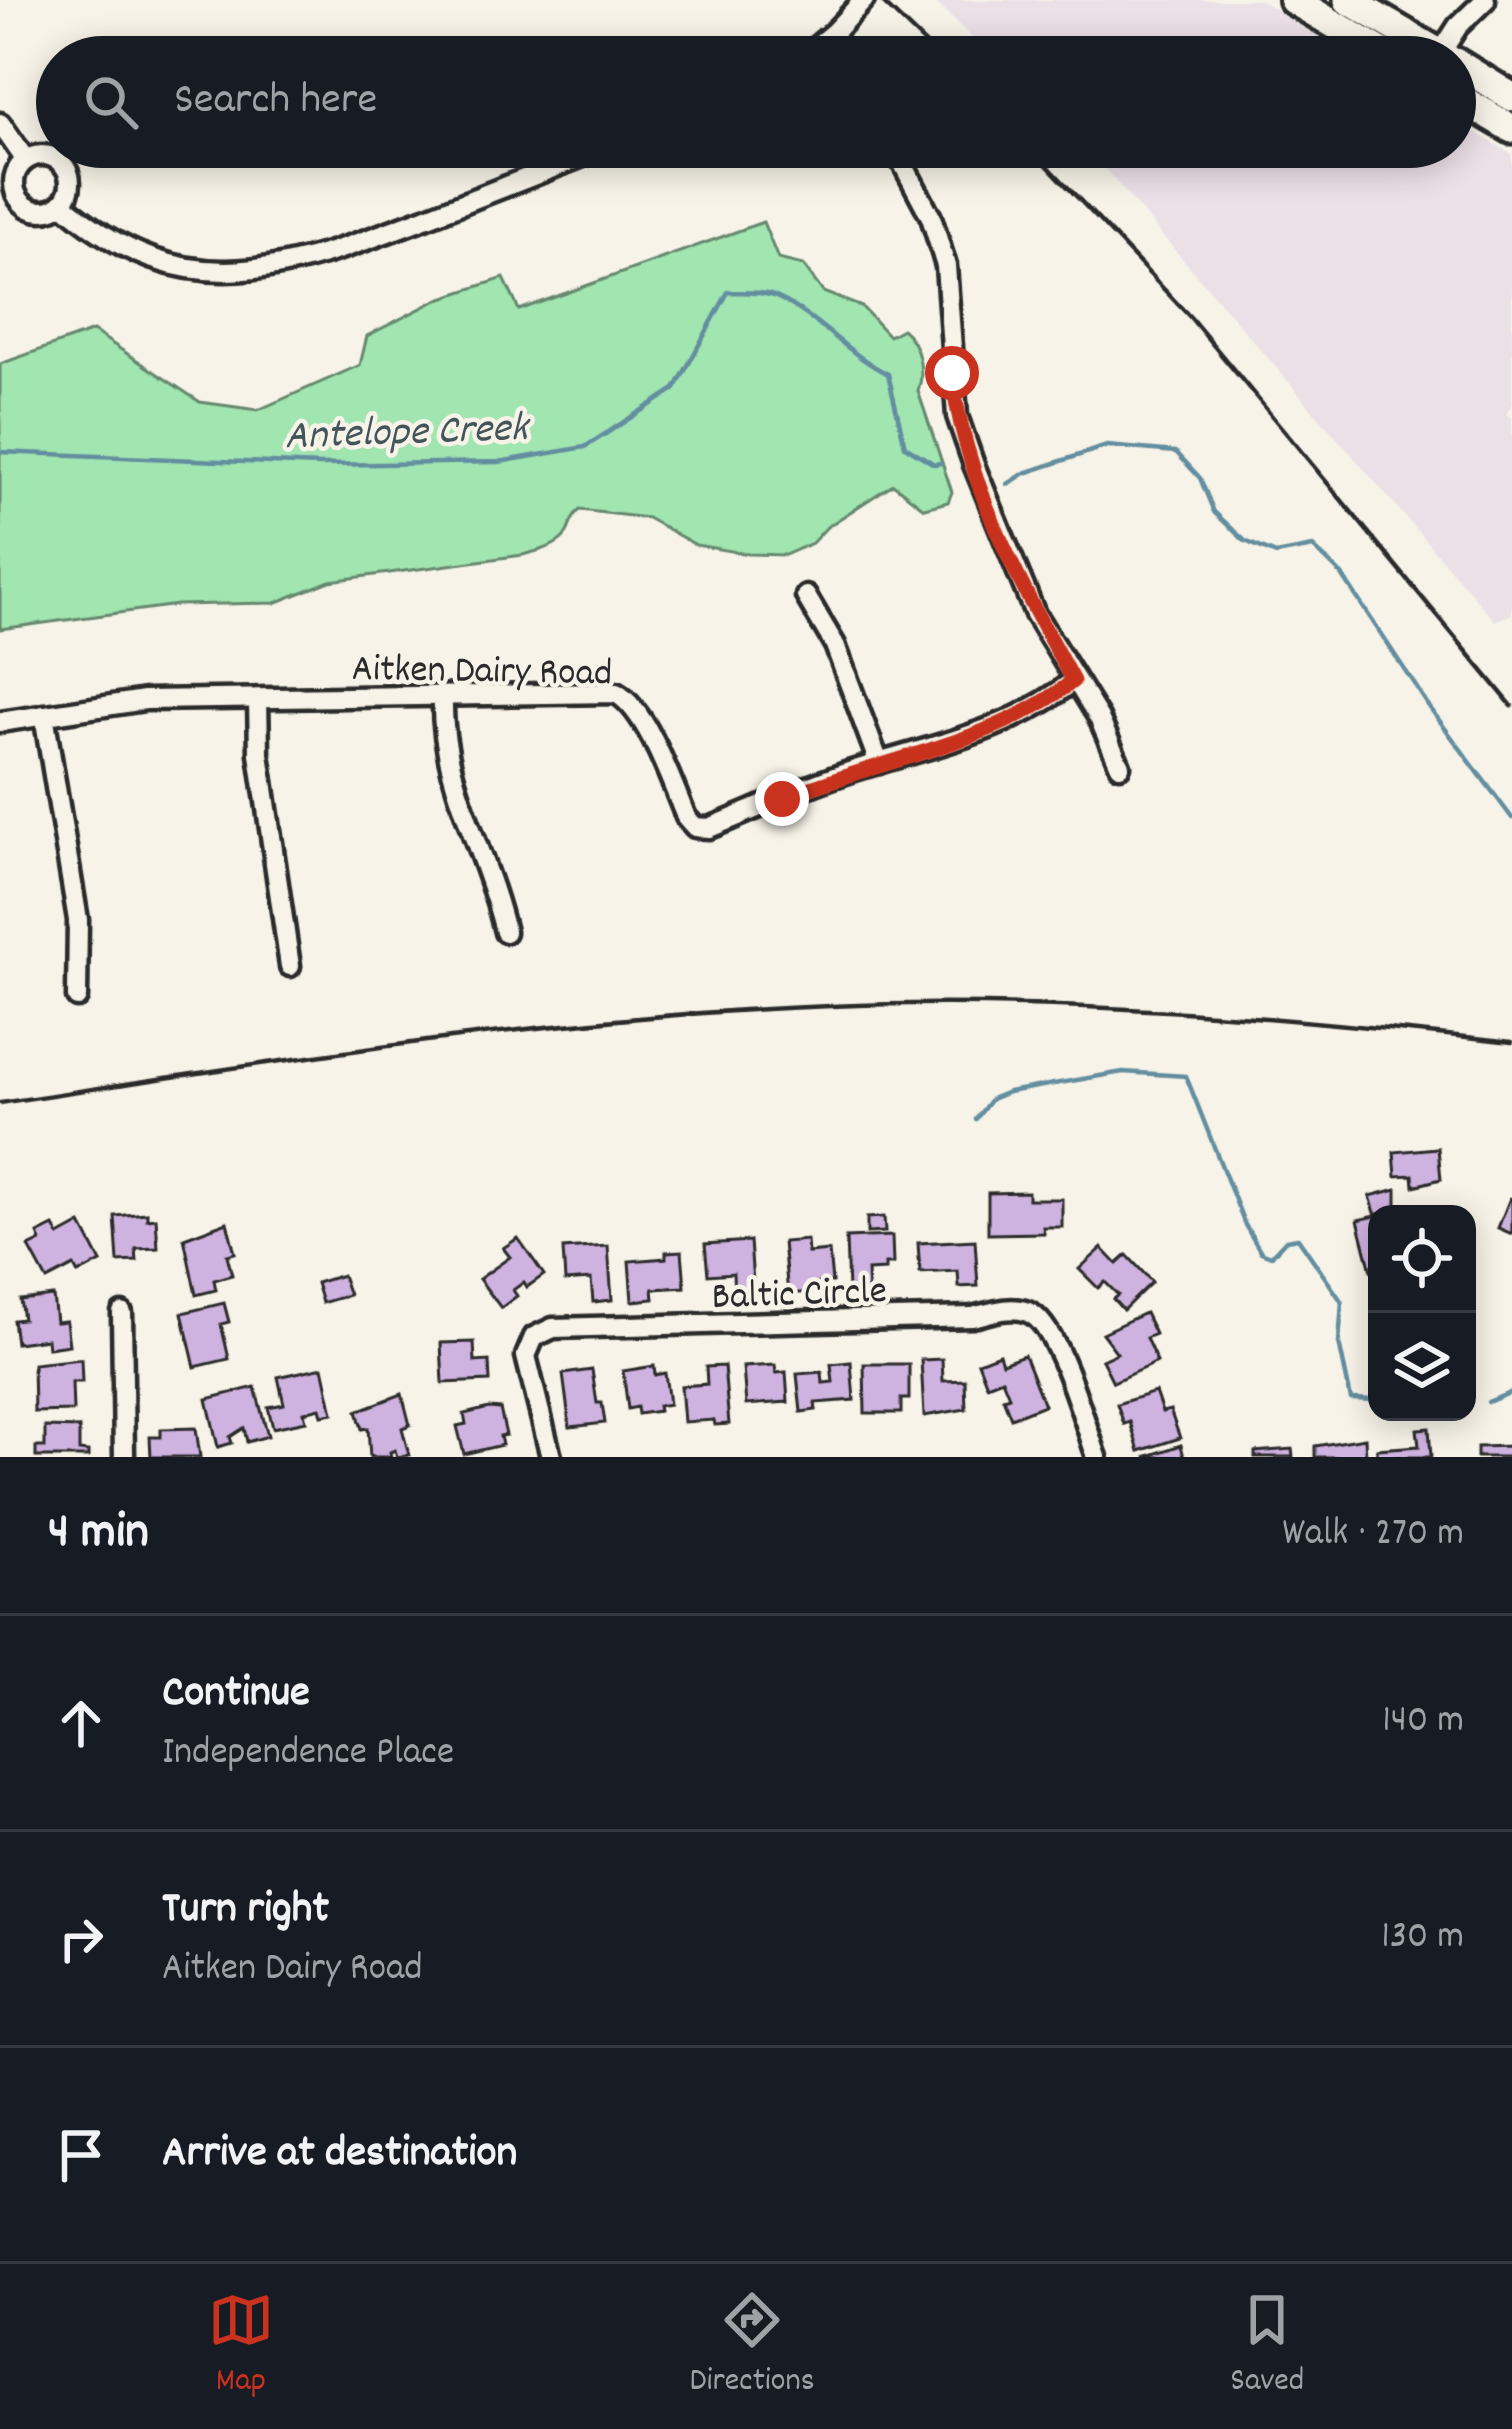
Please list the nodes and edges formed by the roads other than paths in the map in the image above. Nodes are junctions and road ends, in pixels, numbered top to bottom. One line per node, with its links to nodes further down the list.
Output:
1 (863, 0): 5 (street)
2 (1293, 0): 6 (main road)
3 (1348, 0): 7 (main road)
4 (1485, 0): 8 (street)
5 (832, 36)
6 (1354, 36)
7 (1409, 36)
8 (1454, 36)
9 (1476, 76): 10 (main road)
10 (1512, 97)
11 (1476, 107): 13 (main road)
12 (0, 123): 15 (street)
13 (1512, 128)
14 (36, 156): 15 (street)
15 (25, 159): 19 (street)
16 (66, 168): 19 (street)
17 (552, 168): 19 (street)
18 (905, 168): 21 (street)
19 (62, 203)
20 (806, 596): 26 (street)
21 (1073, 681): 26 (street, Aitken Dairy Road); 27 (street)
22 (443, 697): 23 (street, Aitken Dairy Road); 26 (street, Aitken Dairy Road); 28 (street)
23 (258, 699): 24 (street, Aitken Dairy Road); 29 (street)
24 (44, 715): 25 (street, Aitken Dairy Road); 30 (street)
25 (0, 722)
26 (879, 763)
27 (1120, 766)
28 (505, 932)
29 (290, 966)
30 (77, 997)
31 (122, 1313): 32 (street)
32 (124, 1457)
33 (551, 1457): 34 (street, Baltic Circle)
34 (1097, 1457)

